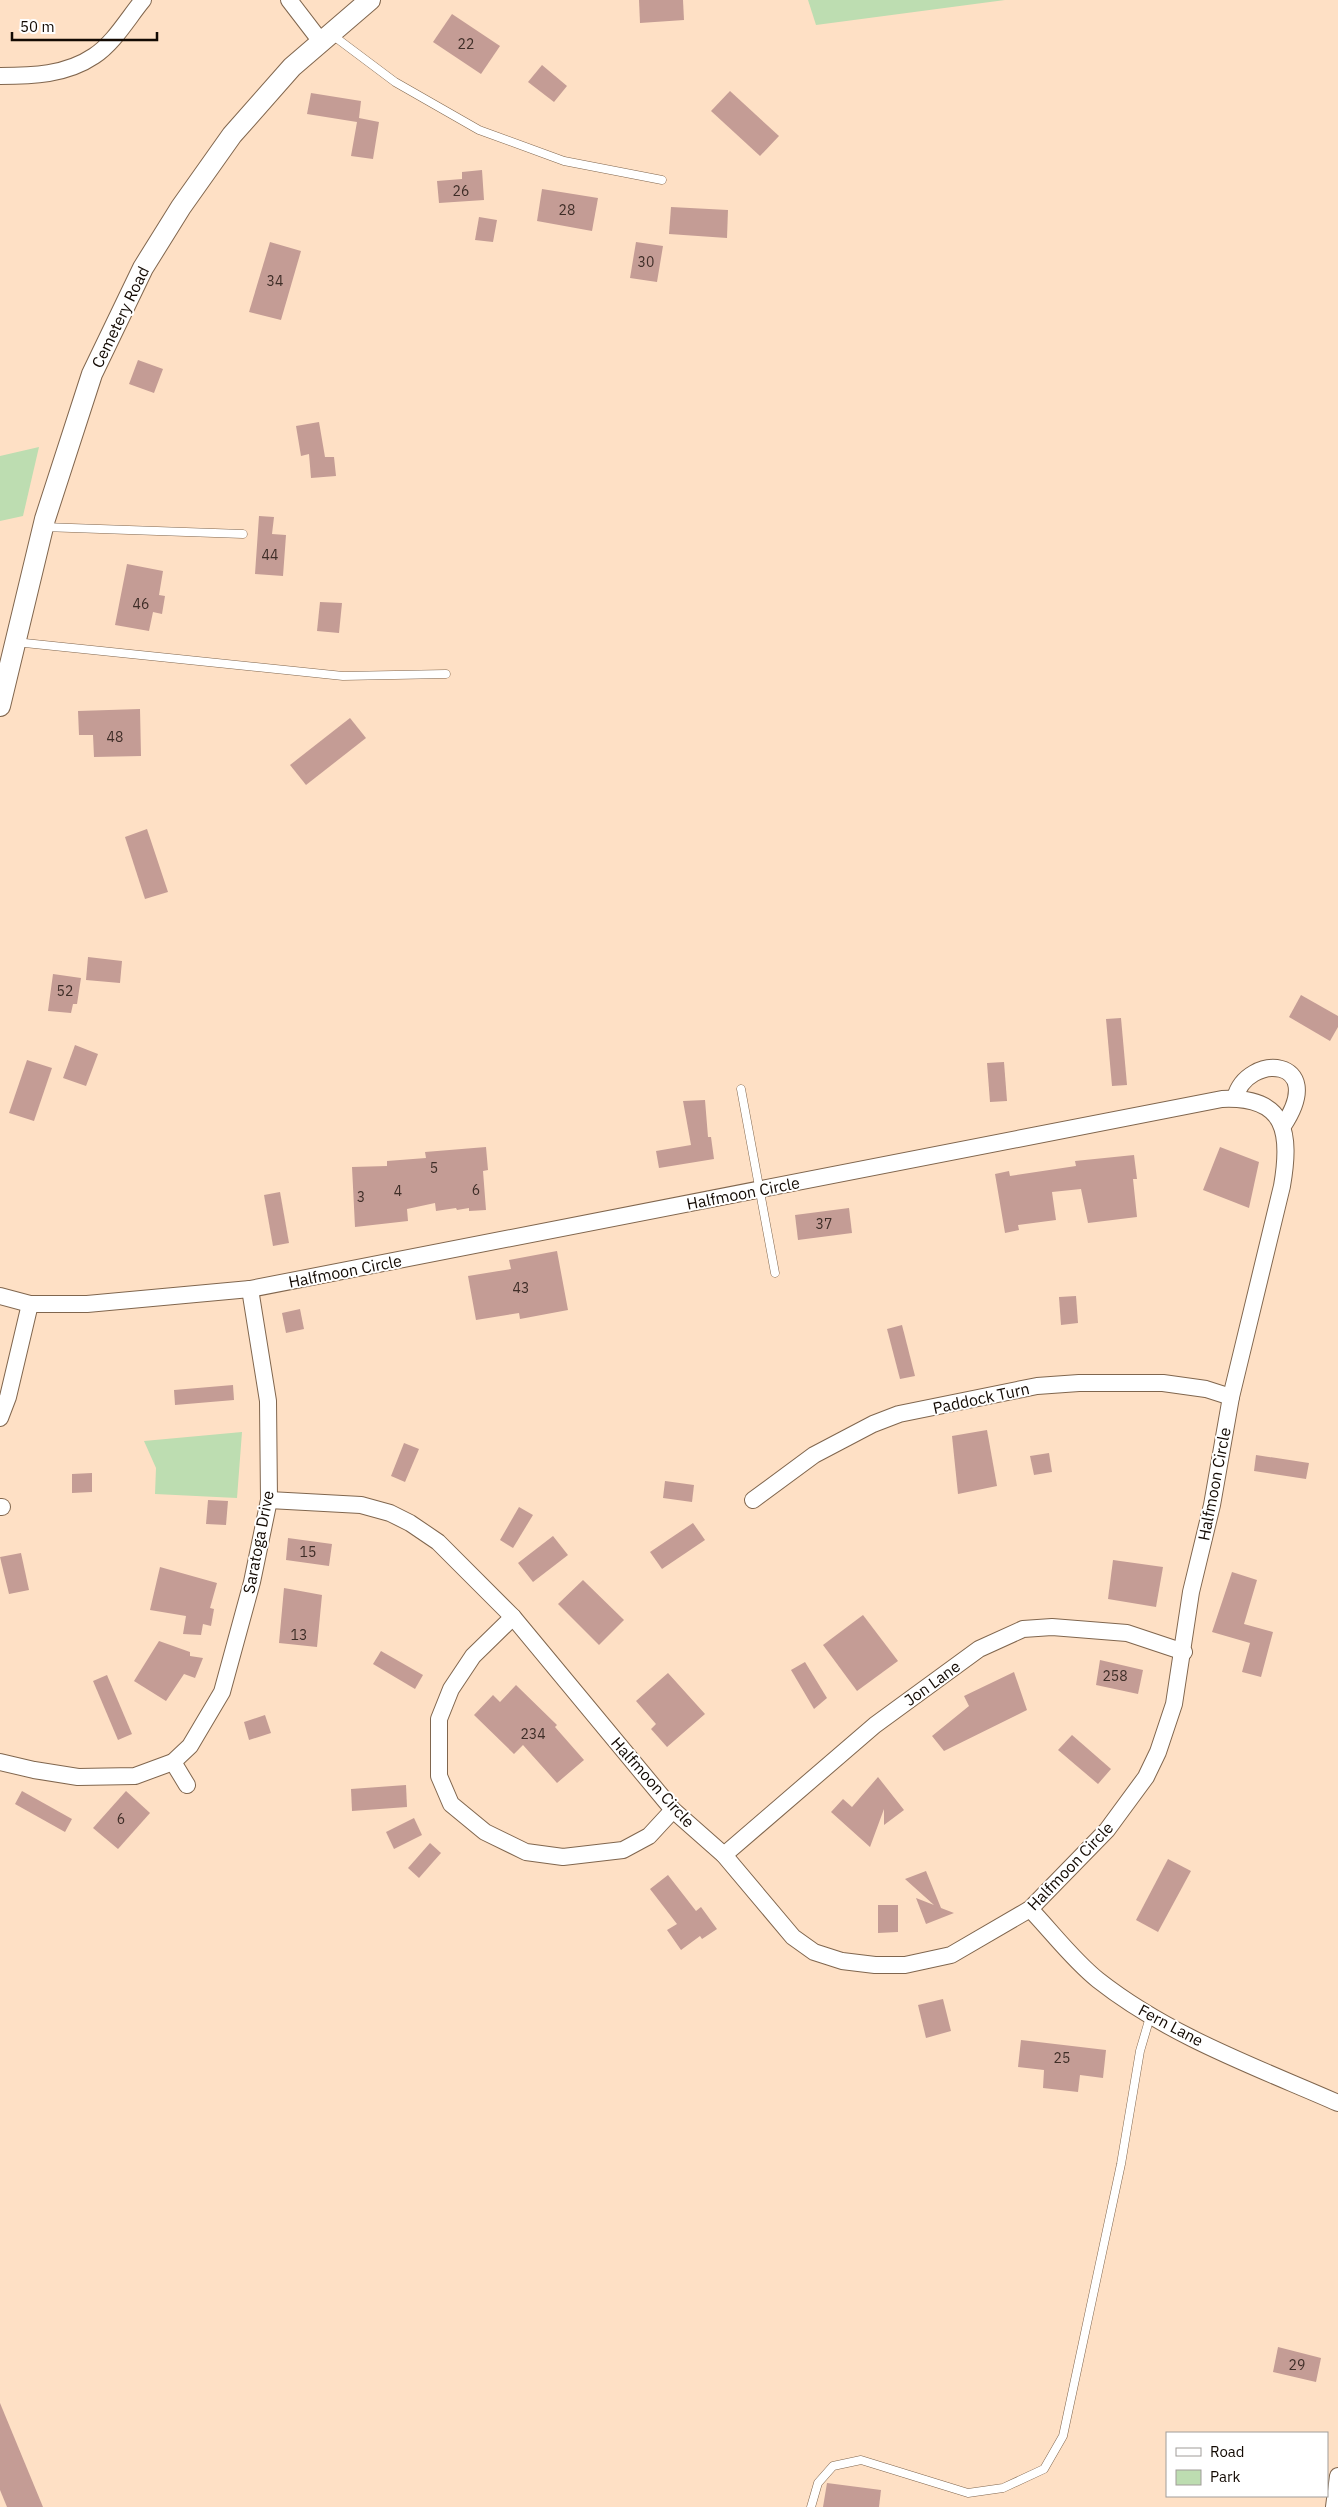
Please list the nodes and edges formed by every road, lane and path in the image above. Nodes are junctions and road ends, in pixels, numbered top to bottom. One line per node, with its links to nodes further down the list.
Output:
1 (143, 0): 5 (street)
2 (289, 0): 4 (street)
3 (370, 0): 4 (street, Cemetery Road)
4 (326, 38): 6 (lane); 7 (street, Cemetery Road)
5 (0, 76)
6 (662, 180)
7 (43, 527): 8 (lane); 9 (street, Cemetery Road)
8 (243, 534)
9 (15, 642): 10 (lane); 11 (street, Cemetery Road)
10 (446, 674)
11 (0, 706)
12 (741, 1089): 15 (lane)
13 (1235, 1098): 14 (street, Halfmoon Circle); 14 (street); 15 (street, Halfmoon Circle)
14 (1283, 1126): 20 (street, Halfmoon Circle)
15 (760, 1189): 16 (lane); 17 (street, Halfmoon Circle)
16 (775, 1273)
17 (250, 1289): 19 (street); 22 (street, Saratoga Drive)
18 (0, 1296): 19 (street)
19 (30, 1304): 21 (street)
20 (1231, 1397): 23 (street, Paddock Turn); 25 (street, Halfmoon Circle)
21 (0, 1418)
22 (269, 1500): 24 (street, Halfmoon Circle); 27 (street, Saratoga Drive)
23 (753, 1500)
24 (512, 1617): 29 (street, Halfmoon Circle); 29 (street)
25 (1184, 1652): 30 (street, Jon Lane); 31 (street, Halfmoon Circle)
26 (0, 1762): 27 (street, Saratoga Drive)
27 (173, 1762): 28 (street)
28 (188, 1785)
29 (673, 1810): 30 (street, Halfmoon Circle)
30 (724, 1855): 31 (street, Halfmoon Circle)
31 (1030, 1909): 32 (street, Fern Lane)
32 (1150, 2016): 33 (street, Fern Lane); 35 (lane)
33 (1338, 2103)
34 (1338, 2476): 36 (street)
35 (811, 2507)
36 (1334, 2507)

